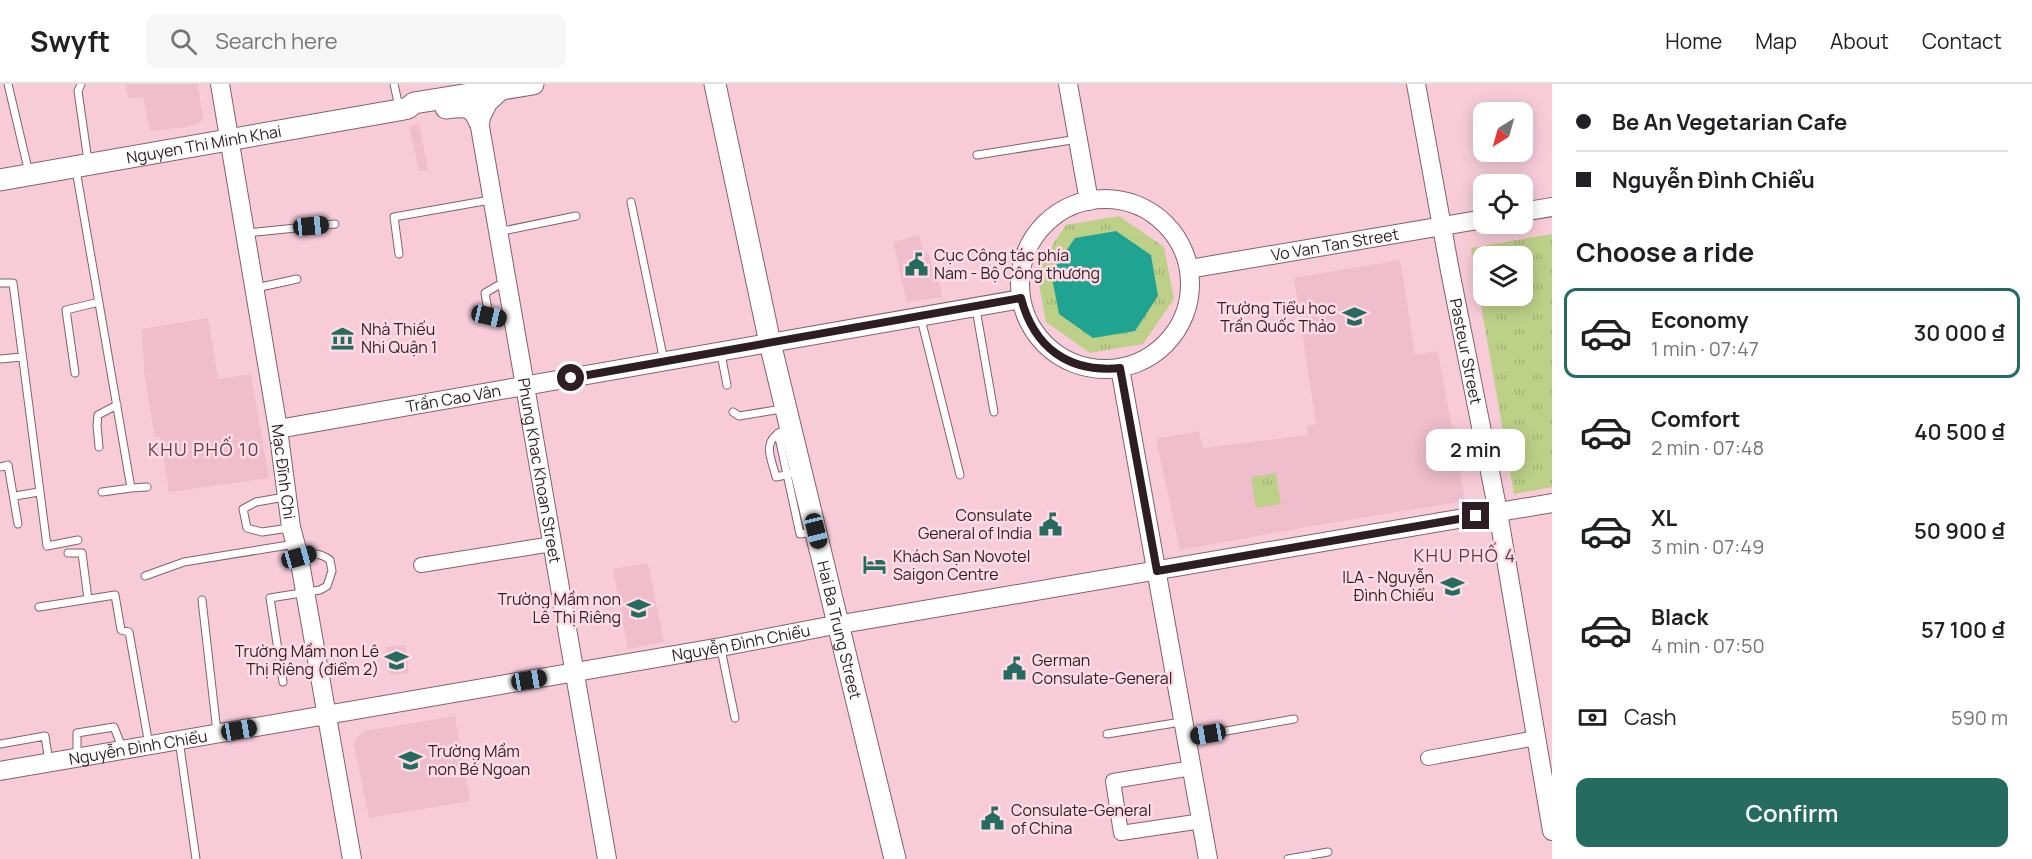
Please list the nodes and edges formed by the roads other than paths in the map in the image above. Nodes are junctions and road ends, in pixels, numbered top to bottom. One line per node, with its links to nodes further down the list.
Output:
1 (8, 84): 16 (lane)
2 (81, 84): 15 (lane)
3 (220, 84): 13 (main road, Mạc Đĩnh Chi)
4 (394, 84): 10 (lane)
5 (533, 84): 9 (main road, Nguyen Thi Minh Khai)
6 (716, 84): 38 (main road, Hai Ba Trung Street)
7 (1068, 84): 12 (main road)
8 (1416, 84): 26 (main road, Pasteur Street)
9 (502, 90): 10 (main road, Nguyen Thi Minh Khai); 11 (main road)
10 (404, 109): 11 (main road, Nguyen Thi Minh Khai); 13 (main road, Nguyen Thi Minh Khai)
11 (479, 122): 18 (main road, Phung Khac Khoan Street)
12 (1078, 138): 14 (lane); 19 (main road)
13 (230, 140): 15 (main road, Nguyen Thi Minh Khai); 28 (main road, Mạc Đĩnh Chi)
14 (976, 155)
15 (82, 165): 16 (main road, Nguyen Thi Minh Khai); 35 (lane)
16 (29, 175): 17 (main road, Nguyen Thi Minh Khai)
17 (0, 180)
18 (493, 200): 27 (main road, Phung Khac Khoan Street); 29 (lane)
19 (1089, 201): 30 (main road); 34 (main road)
20 (631, 202): 42 (lane)
21 (1552, 207): 22 (main road)
22 (1533, 210)
23 (576, 216): 27 (lane)
24 (1473, 221): 26 (main road, Vo Van Tan Street)
25 (334, 224): 28 (lane)
26 (1442, 226): 30 (main road, Vo Van Tan Street); 62 (main road, Pasteur Street)
27 (498, 232): 46 (main road, Phung Khac Khoan Street)
28 (244, 233): 33 (main road, Mạc Đĩnh Chi)
29 (399, 254)
30 (1189, 269): 43 (main road)
31 (297, 279): 33 (lane)
32 (0, 283): 40 (lane)
33 (253, 289): 51 (main road, Mạc Đĩnh Chi)
34 (1021, 298): 36 (main road, Trần Cao Vân); 43 (main road)
35 (99, 302): 44 (lane); 47 (lane)
36 (975, 306): 37 (main road, Trần Cao Vân); 50 (lane)
37 (920, 316): 38 (main road, Trần Cao Vân); 54 (lane)
38 (770, 343): 39 (main road, Trần Cao Vân); 48 (main road, Hai Ba Trung Street)
39 (721, 351): 42 (main road, Trần Cao Vân); 45 (lane)
40 (22, 357): 41 (lane); 57 (lane)
41 (0, 359)
42 (664, 361): 46 (main road, Trần Cao Vân)
43 (1120, 368): 69 (main road)
44 (75, 373)
45 (727, 385)
46 (525, 386): 51 (main road, Trần Cao Vân); 66 (main road, Phung Khac Khoan Street)
47 (117, 405): 52 (lane); 56 (lane)
48 (786, 408): 49 (lane); 75 (main road, Hai Ba Trung Street)
49 (733, 412)
50 (994, 412)
51 (278, 429): 60 (main road, Mạc Đĩnh Chi)
52 (99, 447)
53 (4, 466): 59 (lane)
54 (960, 475)
55 (147, 487): 56 (lane)
56 (131, 488): 58 (lane)
57 (39, 492): 59 (lane); 64 (lane)
58 (102, 492)
59 (15, 496): 63 (lane)
60 (287, 497): 65 (main road, Mạc Đĩnh Chi); 65 (lane)
61 (1552, 503): 62 (main road, Nguyễn Đình Chiểu)
62 (1498, 512): 69 (main road, Nguyễn Đình Chiểu); 85 (main road, Pasteur Street)
63 (18, 524)
64 (78, 540)
65 (295, 543): 70 (lane); 71 (main road, Mạc Đĩnh Chi); 71 (lane)
66 (552, 544): 68 (street); 77 (main road, Phung Khac Khoan Street)
67 (68, 553): 72 (lane)
68 (421, 565)
69 (1157, 571): 75 (main road, Nguyễn Đình Chiểu); 82 (main road)
70 (145, 576)
71 (304, 592): 78 (lane); 79 (main road, Mạc Đĩnh Chi)
72 (88, 599): 74 (lane); 88 (lane)
73 (202, 600): 83 (lane)
74 (39, 607)
75 (839, 624): 76 (main road, Nguyễn Đình Chiểu); 99 (main road, Hai Ba Trung Street)
76 (721, 647): 77 (main road, Nguyễn Đình Chiểu); 80 (lane)
77 (574, 672): 79 (main road, Nguyễn Đình Chiểu); 98 (main road, Phung Khac Khoan Street)
78 (283, 682)
79 (325, 715): 83 (main road, Nguyễn Đình Chiểu); 97 (main road, Mạc Đĩnh Chi)
80 (735, 718)
81 (1294, 719): 82 (lane)
82 (1185, 730): 84 (lane); 91 (main road)
83 (218, 734): 86 (main road, Nguyễn Đình Chiểu)
84 (1107, 734)
85 (1536, 738): 89 (street); 94 (main road, Pasteur Street)
86 (179, 740): 88 (main road, Nguyễn Đình Chiểu); 96 (lane)
87 (0, 744): 90 (lane)
88 (149, 745): 90 (main road, Nguyễn Đình Chiểu)
89 (1428, 758)
90 (49, 762): 92 (main road, Nguyễn Đình Chiểu)
91 (1192, 768): 93 (main road); 93 (street)
92 (0, 771)
93 (1202, 821): 100 (main road)
94 (1552, 831)
95 (1328, 852): 101 (lane)
96 (196, 859)
97 (352, 859)
98 (607, 859)
99 (895, 859)
100 (1208, 859)
101 (1288, 859)

